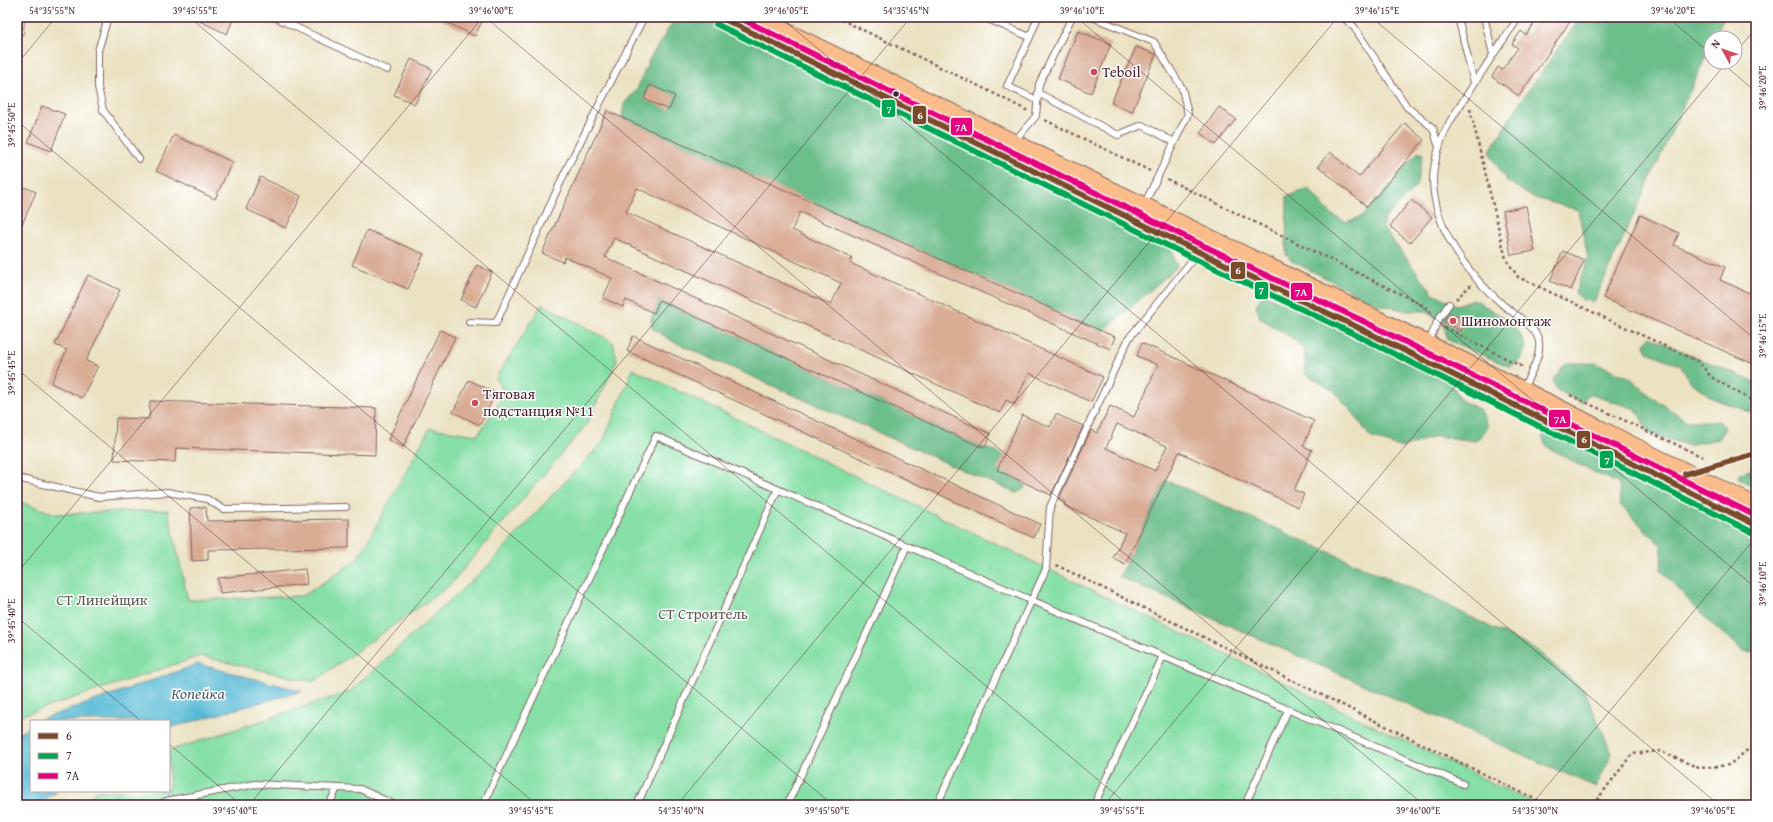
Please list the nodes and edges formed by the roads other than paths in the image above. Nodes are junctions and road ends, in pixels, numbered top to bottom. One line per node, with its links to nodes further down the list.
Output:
1 (18, 17): 15 (street)
2 (108, 17): 25 (lane)
3 (274, 17): 18 (lane)
4 (644, 17): 29 (lane)
5 (720, 17): 27 (main road)
6 (753, 17): 23 (main road)
7 (984, 17): 16 (lane)
8 (1038, 17): 16 (lane)
9 (1072, 17): 20 (lane)
10 (1092, 17): 22 (lane)
11 (1343, 17): 24 (lane)
12 (1458, 17): 19 (lane)
13 (1484, 17): 17 (lane)
14 (1519, 17): 17 (lane)
15 (17, 31)
16 (1030, 37): 21 (lane)
17 (1493, 54): 19 (lane)
18 (387, 70)
19 (1474, 83): 24 (lane)
20 (1038, 93): 21 (lane); 22 (lane)
21 (1037, 100): 23 (lane)
22 (1174, 142): 26 (lane)
23 (1013, 143): 26 (main road)
24 (1439, 148): 31 (lane)
25 (139, 159)
26 (1144, 206): 30 (main road)
27 (1199, 252): 38 (main road); 40 (lane)
28 (1449, 304): 30 (lane)
29 (469, 322)
30 (1427, 346): 31 (main road)
31 (1521, 391): 33 (main road)
32 (1756, 454): 33 (lane)
33 (1685, 474): 37 (main road)
34 (17, 478): 36 (lane)
35 (778, 489): 39 (lane); 48 (lane); 49 (lane)
36 (346, 507)
37 (1756, 507)
38 (1756, 524)
39 (907, 546): 40 (lane); 50 (lane)
40 (1033, 601): 41 (lane); 51 (lane)
41 (1163, 656): 42 (lane); 52 (lane)
42 (1288, 710): 43 (lane); 53 (lane)
43 (1463, 784)
44 (337, 788): 45 (lane); 46 (lane); 47 (lane)
45 (159, 805)
46 (329, 805)
47 (395, 805)
48 (483, 805)
49 (637, 805)
50 (788, 805)
51 (937, 805)
52 (1094, 805)
53 (1245, 805)

